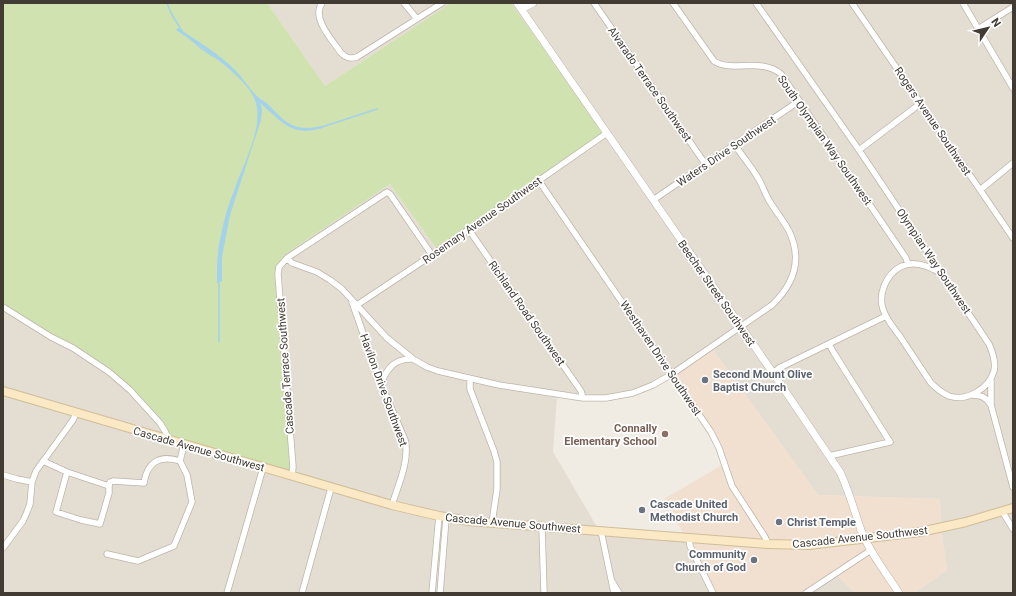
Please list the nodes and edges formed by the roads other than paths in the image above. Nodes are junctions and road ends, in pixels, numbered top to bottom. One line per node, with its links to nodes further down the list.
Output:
1 (322, 3): 12 (street)
2 (404, 3): 12 (street)
3 (442, 3): 12 (street)
4 (533, 3): 10 (street)
5 (594, 3): 21 (street, Alvarado Terrace Southwest)
6 (673, 3): 15 (street, South Olympian Way Southwest)
7 (756, 3): 19 (street, Olympian Way Southwest)
8 (852, 3): 16 (street, Rogers Avenue Southwest)
9 (963, 3): 13 (street)
10 (519, 6): 17 (street, Beecher Street Southwest)
11 (1013, 8): 13 (street)
12 (416, 19)
13 (978, 29): 14 (street)
14 (1013, 88)
15 (799, 101): 18 (street, Waters Drive Southwest); 29 (street, South Olympian Way Southwest)
16 (921, 103): 19 (street); 23 (street, Rogers Avenue Southwest)
17 (607, 133): 22 (street, Rosemary Avenue Southwest); 24 (street, Beecher Street Southwest)
18 (735, 145): 21 (street, Waters Drive Southwest); 35 (street)
19 (859, 150): 30 (street, Olympian Way Southwest)
20 (1013, 163): 23 (street)
21 (706, 165): 24 (street, Waters Drive Southwest)
22 (539, 181): 25 (street, Rosemary Avenue Southwest); 39 (street, Westhaven Drive Southwest)
23 (980, 190): 26 (street, Rogers Avenue Southwest)
24 (653, 200): 35 (street, Beecher Street Southwest)
25 (469, 230): 27 (street, Rosemary Avenue Southwest); 45 (street, Richland Road Southwest)
26 (1013, 238)
27 (432, 255): 28 (street); 32 (street, Rosemary Avenue Southwest)
28 (288, 258): 31 (street); 56 (street, Cascade Terrace Southwest)
29 (908, 264): 30 (street); 34 (street)
30 (943, 275): 40 (street, Olympian Way Southwest)
31 (351, 298): 32 (street); 42 (street, Havilon Drive Southwest)
32 (357, 305): 37 (street)
33 (3, 308): 48 (street)
34 (886, 316): 36 (street); 44 (street)
35 (741, 327): 38 (street, Beecher Street Southwest); 39 (street)
36 (829, 344): 38 (street); 50 (street)
37 (413, 359): 41 (street); 42 (street)
38 (773, 373): 50 (street, Beecher Street Southwest)
39 (672, 374): 45 (street); 71 (street, Westhaven Drive Southwest)
40 (991, 378): 44 (street, Olympian Way Southwest); 46 (street, Olympian Way Southwest)
41 (470, 379): 45 (street); 65 (street)
42 (381, 384): 61 (street, Havilon Drive Southwest)
43 (3, 391): 47 (main road, Cascade Avenue Southwest)
44 (972, 395): 46 (street)
45 (583, 398)
46 (991, 405): 59 (street, Olympian Way Southwest)
47 (76, 413): 48 (main road, Cascade Avenue Southwest); 51 (street)
48 (169, 440): 49 (main road, Cascade Avenue Southwest)
49 (184, 444): 52 (street); 53 (main road, Cascade Avenue Southwest)
50 (829, 456): 70 (street, Beecher Street Southwest)
51 (43, 461): 54 (street); 57 (street)
52 (180, 461): 58 (street); 74 (street)
53 (263, 468): 56 (main road, Cascade Avenue Southwest); 76 (street)
54 (67, 472): 58 (street); 58 (street)
55 (3, 475): 57 (street)
56 (292, 476): 60 (main road, Cascade Avenue Southwest)
57 (32, 482): 72 (street)
58 (109, 486)
59 (1013, 487)
60 (331, 488): 61 (main road, Cascade Avenue Southwest); 77 (street)
61 (392, 505): 64 (main road, Cascade Avenue Southwest)
62 (1013, 508): 63 (main road, Cascade Avenue Southwest)
63 (1002, 511): 67 (street); 70 (main road, Cascade Avenue Southwest)
64 (442, 517): 65 (main road, Cascade Avenue Southwest); 78 (street); 79 (street)
65 (492, 523): 66 (main road, Cascade Avenue Southwest)
66 (542, 527): 68 (main road, Cascade Avenue Southwest); 80 (street)
67 (1013, 529)
68 (601, 531): 69 (main road, Cascade Avenue Southwest); 75 (street)
69 (689, 538): 71 (main road, Cascade Avenue Southwest); 83 (street)
70 (866, 539): 71 (main road, Cascade Avenue Southwest); 73 (street, Beecher Street Southwest)
71 (768, 544)
72 (3, 548)
73 (871, 550): 84 (street); 85 (street, Beecher Street Southwest)
74 (107, 554)
75 (611, 581): 81 (street); 82 (street)
76 (226, 593)
77 (302, 593)
78 (432, 593)
79 (440, 593)
80 (544, 593)
81 (614, 593)
82 (619, 593)
83 (713, 593)
84 (806, 593)
85 (899, 593)

